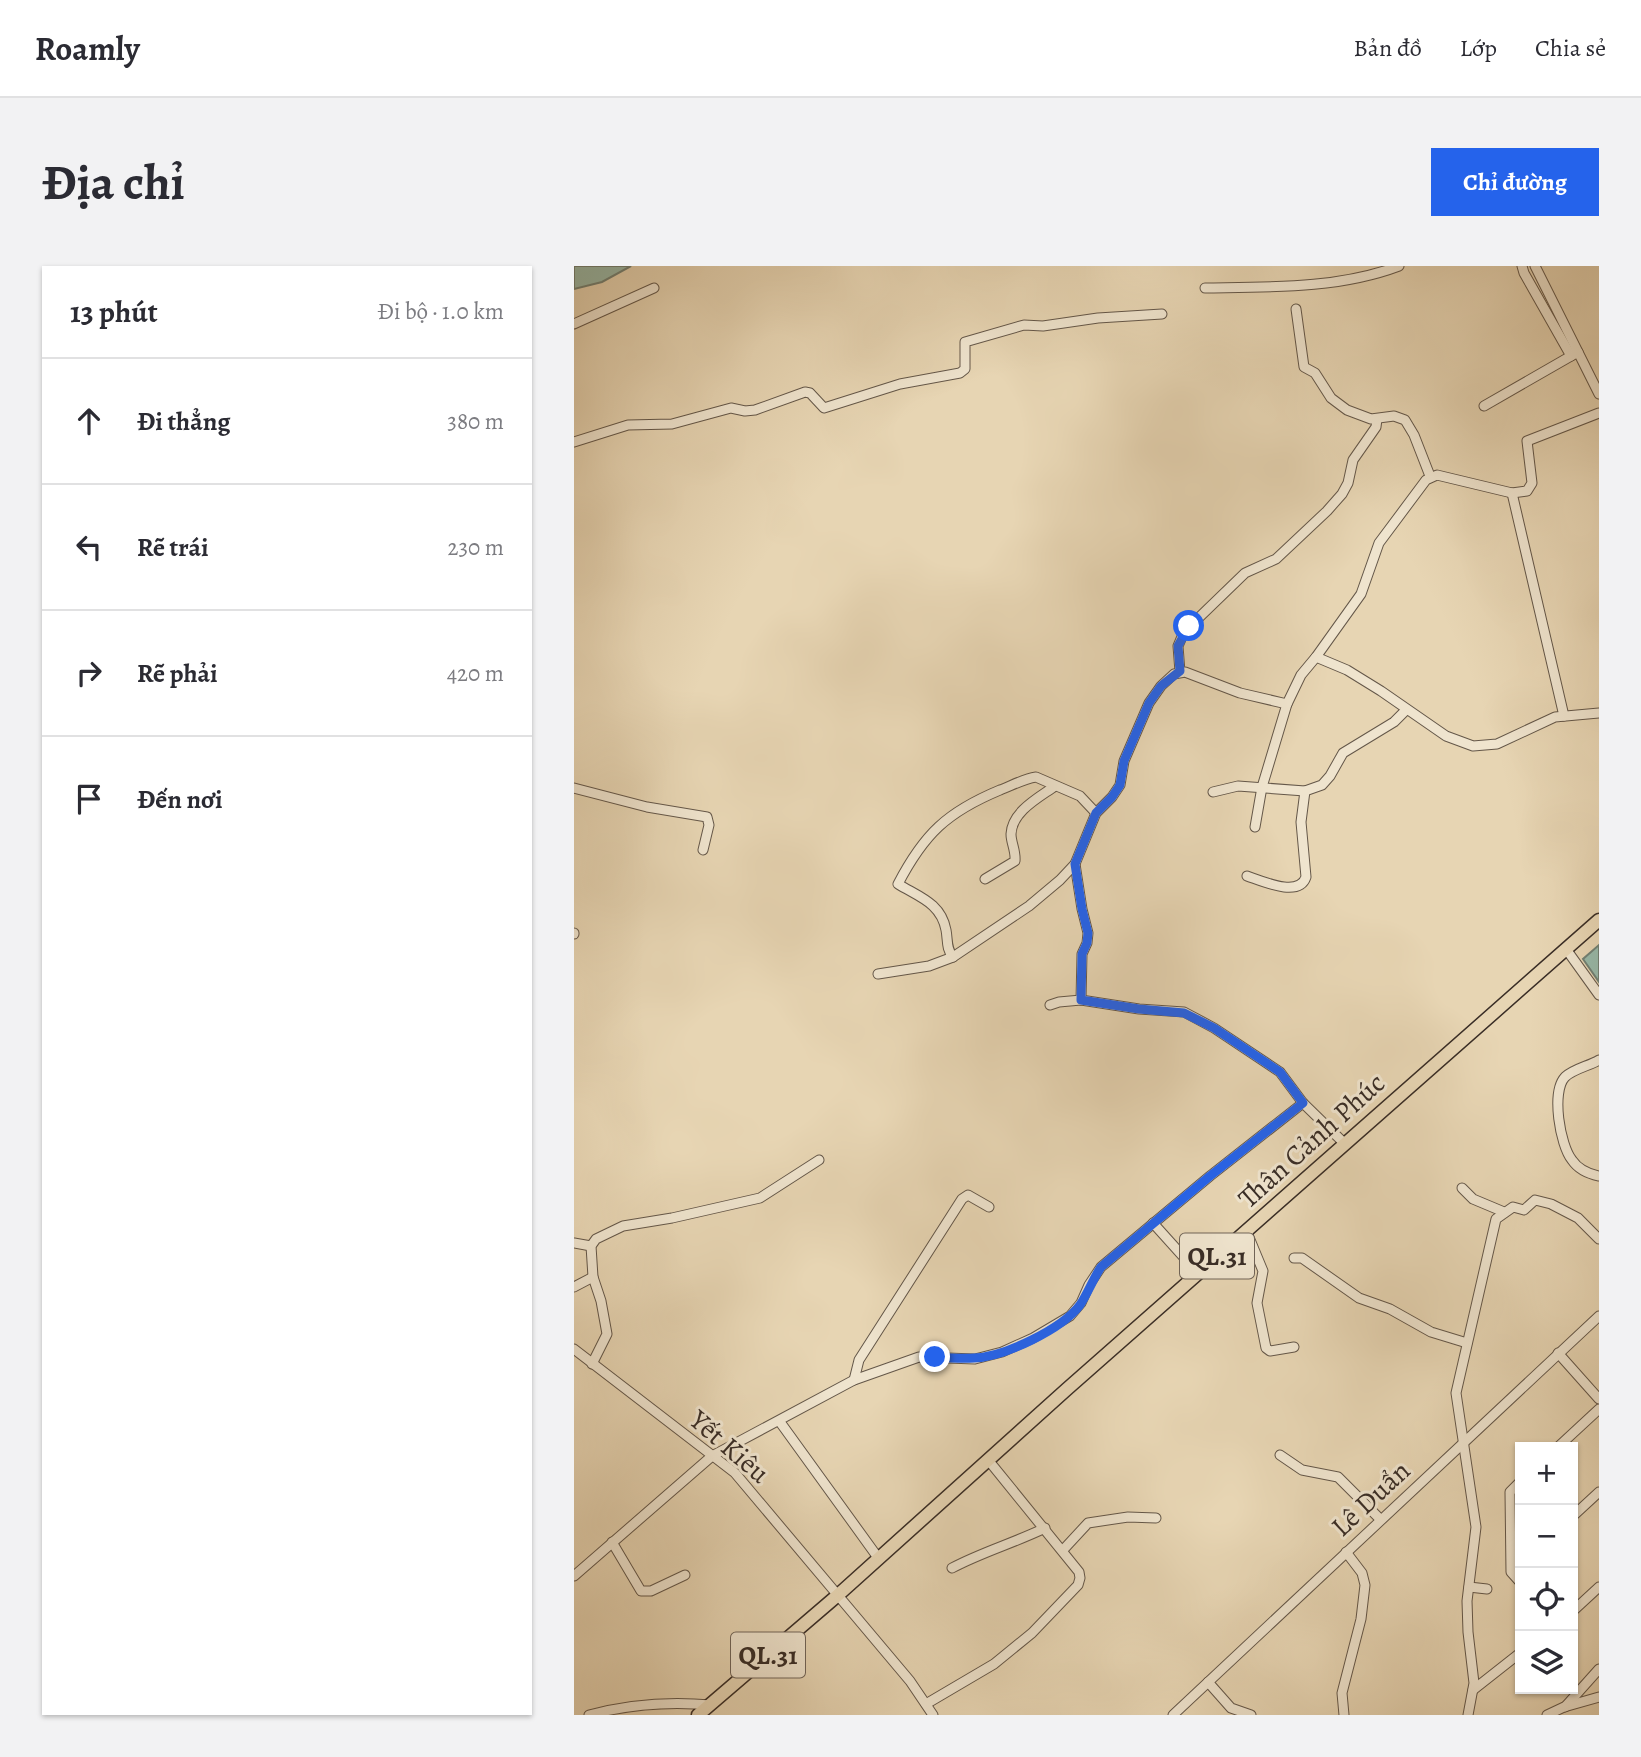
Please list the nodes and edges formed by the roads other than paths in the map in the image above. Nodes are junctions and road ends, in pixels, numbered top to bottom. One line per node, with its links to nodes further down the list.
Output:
1 (1399, 266): 5 (street)
2 (1522, 266): 9 (street)
3 (1535, 266): 9 (street)
4 (654, 288): 8 (street)
5 (1205, 288)
6 (1296, 309): 13 (street)
7 (1162, 314): 14 (street)
8 (574, 324)
9 (1574, 354): 10 (street); 11 (street)
10 (1599, 394)
11 (1484, 405)
12 (1599, 413): 16 (street)
13 (1377, 419): 15 (street); 18 (street)
14 (574, 442)
15 (1430, 476): 16 (street); 17 (street)
16 (1512, 493): 22 (street)
17 (1316, 657): 19 (street); 20 (street)
18 (1180, 671): 19 (street); 28 (street)
19 (1287, 704): 24 (street)
20 (1406, 710): 22 (street); 26 (street)
21 (1599, 713): 22 (street)
22 (1564, 716)
23 (1055, 786): 28 (street); 33 (street); 36 (street)
24 (1262, 787): 26 (street); 27 (street); 29 (street)
25 (574, 788): 30 (street)
26 (1305, 791): 32 (street)
27 (1213, 792)
28 (1096, 813): 31 (street)
29 (1255, 827)
30 (703, 850)
31 (1075, 864): 36 (street); 39 (street)
32 (1247, 876)
33 (985, 879)
34 (1599, 920): 35 (highway, Thân Cảnh Phúc / QL.31)
35 (1566, 949): 38 (street); 43 (highway, Thân Cảnh Phúc / QL.31)
36 (953, 957): 37 (street)
37 (878, 974)
38 (1599, 995)
39 (1081, 1000): 40 (street); 42 (street)
40 (1050, 1005)
41 (1599, 1060): 45 (street)
42 (1303, 1103): 43 (street); 49 (street)
43 (1345, 1143): 50 (highway, Thân Cảnh Phúc / QL.31)
44 (819, 1160): 53 (street)
45 (1599, 1177)
46 (1462, 1188): 48 (street)
47 (989, 1207): 64 (street)
48 (1504, 1212): 51 (street); 59 (street)
49 (1153, 1223): 55 (street); 64 (street)
50 (1246, 1230): 55 (highway, Thân Cảnh Phúc / QL.31); 60 (street)
51 (1599, 1239)
52 (574, 1243): 53 (street)
53 (592, 1246): 56 (street)
54 (1294, 1258): 59 (street)
55 (1198, 1273): 72 (highway, Thân Cảnh Phúc / QL.31)
56 (593, 1277): 57 (street); 63 (street)
57 (574, 1287)
58 (1599, 1316): 62 (street, Lê Duẩn)
59 (1467, 1343): 68 (street)
60 (1294, 1347)
61 (574, 1349): 63 (street, Yết Kiêu)
62 (1558, 1353): 65 (street); 68 (street, Lê Duẩn)
63 (592, 1364): 71 (street, Yết Kiêu)
64 (854, 1380): 67 (street)
65 (1599, 1399)
66 (1599, 1409): 69 (street)
67 (779, 1422): 71 (street); 82 (street)
68 (1464, 1441): 77 (street, Lê Duẩn); 89 (street)
69 (1563, 1442)
70 (1280, 1455): 77 (street)
71 (712, 1456): 79 (street); 92 (street, Yết Kiêu)
72 (989, 1461): 78 (street); 82 (highway, Thân Cảnh Phúc / QL.31)
73 (1515, 1487): 85 (street)
74 (1599, 1492): 75 (street)
75 (1578, 1511)
76 (1156, 1518): 80 (street)
77 (1380, 1520): 81 (street, Lê Duẩn)
78 (1045, 1528): 80 (street); 83 (street)
79 (612, 1542): 86 (street); 87 (street)
80 (1063, 1550): 100 (street)
81 (1346, 1552): 96 (street, Lê Duẩn); 107 (street)
82 (879, 1559): 92 (highway, Thân Cảnh Phúc / QL.31)
83 (952, 1568)
84 (1515, 1568): 85 (street)
85 (1511, 1572): 88 (street)
86 (685, 1574)
87 (574, 1576)
88 (1515, 1576)
89 (1469, 1587): 91 (street); 97 (street)
90 (1599, 1587): 93 (street)
91 (1487, 1589)
92 (838, 1595): 99 (highway, QL.31); 100 (street, Yết Kiêu)
93 (1578, 1606)
94 (1515, 1657): 97 (street)
95 (1599, 1669): 101 (street)
96 (1208, 1682): 105 (street, Lê Duẩn); 106 (street)
97 (1473, 1690): 108 (street)
98 (1599, 1697): 101 (street)
99 (711, 1704): 102 (street); 103 (highway, QL.31)
100 (926, 1704): 104 (street, Yết Kiêu)
101 (1564, 1707): 109 (street)
102 (589, 1715)
103 (698, 1715)
104 (933, 1715)
105 (1173, 1715)
106 (1251, 1715)
107 (1344, 1715)
108 (1468, 1715)
109 (1547, 1715)

